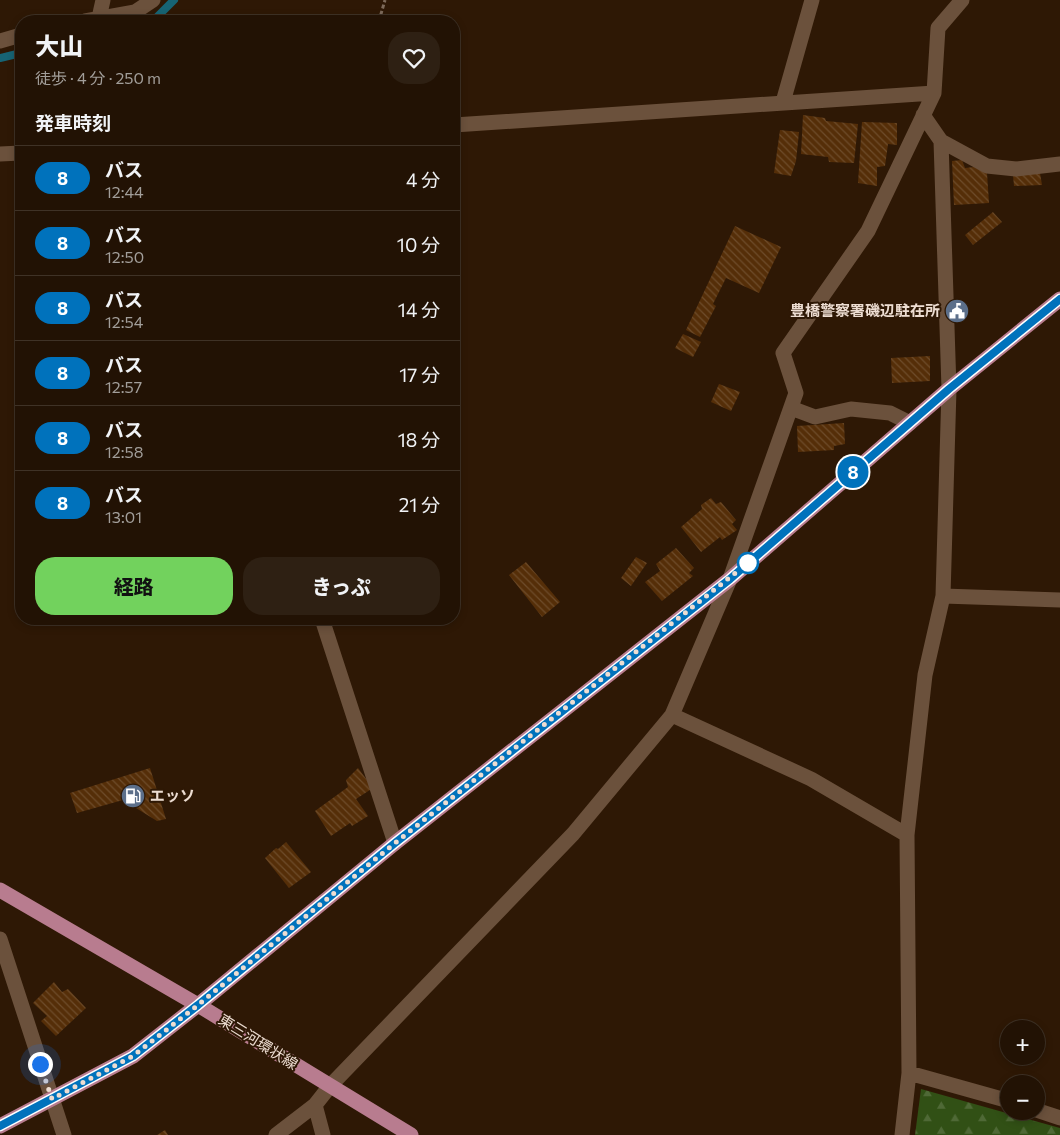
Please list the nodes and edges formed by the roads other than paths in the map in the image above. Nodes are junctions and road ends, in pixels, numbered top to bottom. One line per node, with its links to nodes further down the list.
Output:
1 (103, 0): 5 (street)
2 (153, 0): 6 (street)
3 (812, 0): 10 (street)
4 (962, 0): 9 (street)
5 (95, 15)
6 (119, 15)
7 (15, 37): 8 (street)
8 (0, 41)
9 (934, 93): 10 (street); 11 (street)
10 (783, 102): 12 (street)
11 (923, 115): 13 (street); 19 (street)
12 (460, 125)
13 (941, 141): 16 (street); 18 (street)
14 (15, 153): 15 (street)
15 (0, 154)
16 (1060, 164)
17 (1060, 299): 18 (main road)
18 (949, 389): 20 (main road); 22 (street)
19 (791, 408): 20 (street); 21 (street)
20 (910, 423): 21 (main road)
21 (730, 579): 25 (street); 27 (main road)
22 (944, 596): 23 (street); 26 (street)
23 (1060, 600)
24 (324, 625): 27 (street)
25 (672, 715): 26 (street); 32 (street)
26 (907, 834): 31 (street)
27 (395, 843): 30 (main road)
28 (0, 890): 30 (main road, 東三河環状線)
29 (0, 939): 33 (street)
30 (198, 1005): 32 (main road, 東三河環状線); 33 (main road)
31 (909, 1073): 34 (street); 43 (street)
32 (330, 1086): 35 (street); 42 (main road, 東三河環状線)
33 (52, 1099): 38 (main road); 39 (street)
34 (1000, 1099)
35 (315, 1105): 40 (street); 41 (street)
36 (1045, 1113): 37 (street)
37 (1060, 1118)
38 (0, 1126)
39 (64, 1135)
40 (276, 1135)
41 (323, 1135)
42 (411, 1135)
43 (902, 1135)

